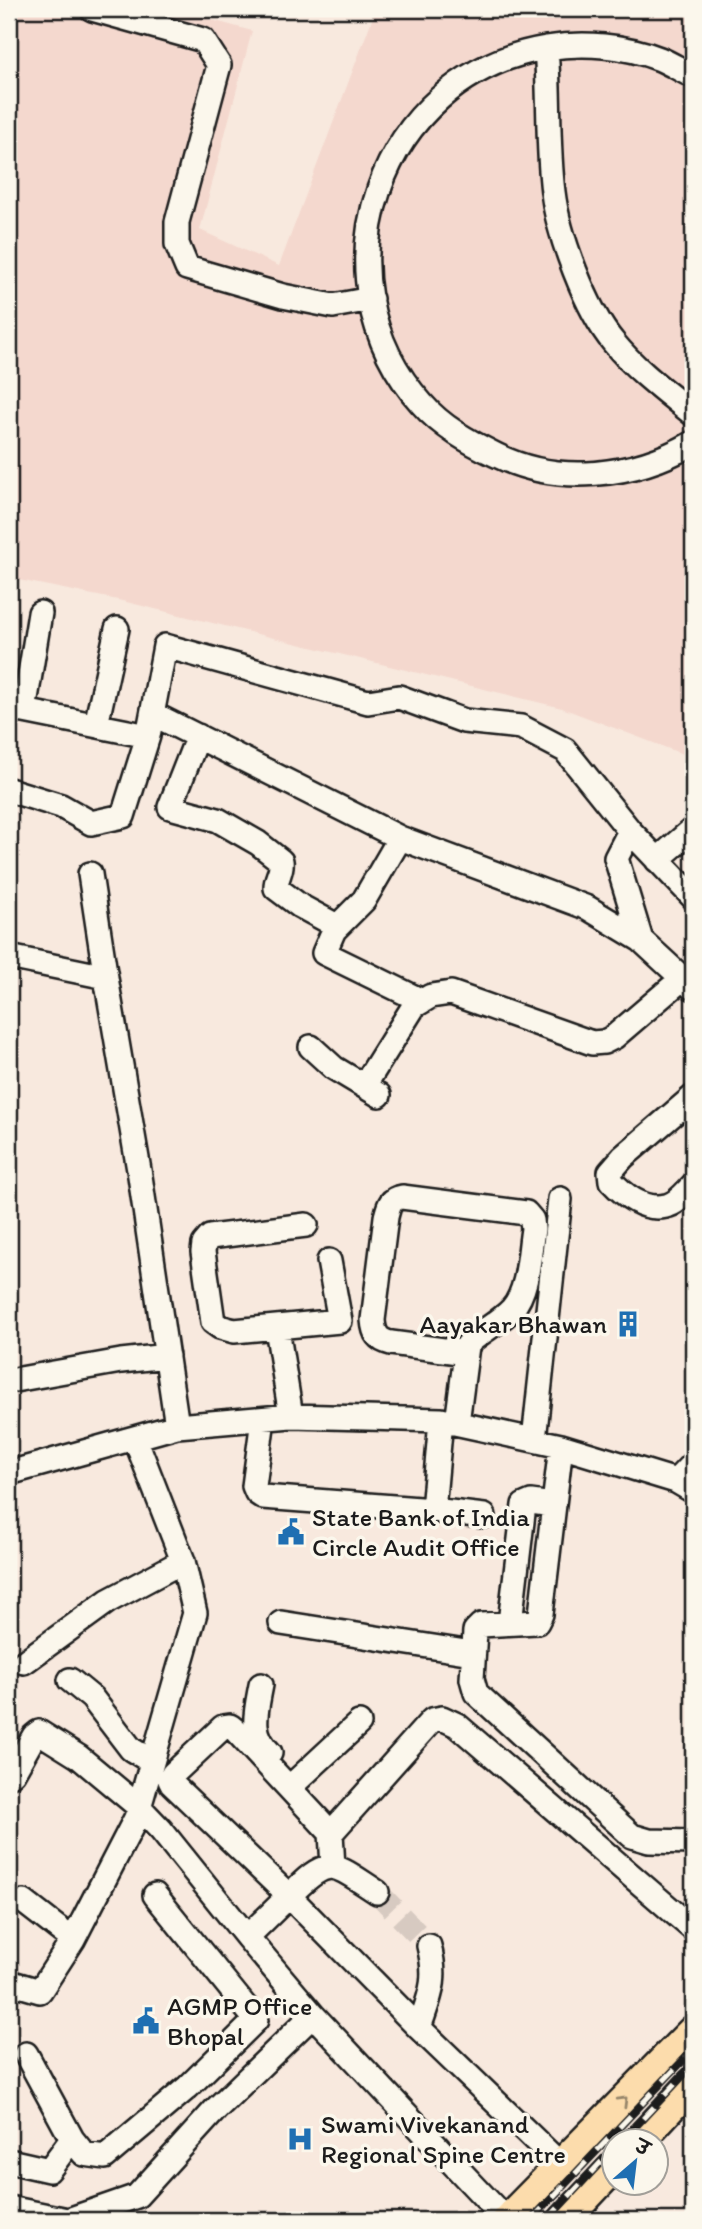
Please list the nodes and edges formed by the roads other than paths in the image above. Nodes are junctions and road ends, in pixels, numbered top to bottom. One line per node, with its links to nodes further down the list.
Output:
1 (92, 9): 4 (street)
2 (546, 48): 3 (street); 4 (street); 5 (street)
3 (693, 76)
4 (370, 299): 6 (street)
5 (693, 414)
6 (693, 443)
7 (40, 613): 9 (street)
8 (117, 629): 10 (street)
9 (16, 709): 10 (street)
10 (96, 725): 11 (street)
11 (151, 725): 12 (street); 13 (street); 15 (street)
12 (198, 736): 16 (street); 20 (street)
13 (9, 790)
14 (693, 829): 17 (street)
15 (630, 831): 17 (street); 21 (street)
16 (400, 838): 20 (street); 21 (street)
17 (657, 860): 19 (street)
18 (90, 874): 23 (street)
19 (693, 897)
20 (337, 926): 25 (street)
21 (641, 940): 24 (street)
22 (9, 957): 23 (street)
23 (106, 977): 34 (street)
24 (688, 983): 25 (street)
25 (422, 1001): 26 (street)
26 (311, 1047)
27 (693, 1097): 28 (street)
28 (693, 1185)
29 (560, 1199): 41 (street)
30 (306, 1225): 32 (street)
31 (330, 1261): 32 (street)
32 (277, 1328): 36 (street)
33 (466, 1353): 33 (street); 38 (street)
34 (167, 1356): 35 (street); 39 (street)
35 (9, 1381)
36 (291, 1416): 37 (street); 38 (street)
37 (263, 1419): 39 (street); 46 (street)
38 (449, 1422): 41 (street); 46 (street)
39 (177, 1426): 40 (street)
40 (135, 1438): 44 (street); 48 (street)
41 (534, 1440): 42 (street)
42 (561, 1446): 45 (street); 50 (street)
43 (693, 1463): 45 (street)
44 (9, 1473)
45 (685, 1486)
46 (433, 1510): 47 (street)
47 (484, 1516)
48 (183, 1561): 51 (street); 55 (street)
49 (281, 1623): 50 (street)
50 (472, 1653): 60 (street)
51 (23, 1662)
52 (70, 1680): 55 (street)
53 (261, 1685): 57 (street)
54 (359, 1723): 57 (street)
55 (152, 1762): 58 (street)
56 (9, 1776): 58 (street)
57 (293, 1784): 59 (street); 64 (street)
58 (139, 1807): 67 (street); 68 (street)
59 (331, 1833): 61 (street); 66 (street)
60 (693, 1842)
61 (333, 1867): 62 (street); 64 (street)
62 (377, 1892)
63 (155, 1895): 76 (street)
64 (289, 1896): 67 (street); 72 (street)
65 (24, 1902): 68 (street)
66 (693, 1929)
67 (247, 1937): 71 (street)
68 (74, 1940): 70 (street)
69 (429, 1946): 72 (street)
70 (9, 1982)
71 (313, 2015): 77 (street); 84 (street)
72 (419, 2028): 81 (street)
73 (693, 2031): 81 (main road, one-way to 73)
74 (26, 2054): 79 (street)
75 (693, 2083): 78 (main road)
76 (188, 2087): 77 (street); 79 (street)
77 (215, 2110): 83 (street)
78 (650, 2128)
79 (72, 2139): 80 (street)
80 (9, 2161)
81 (560, 2164): 84 (main road)
82 (600, 2182): 85 (main road)
83 (9, 2208)
84 (506, 2220)
85 (564, 2220)

